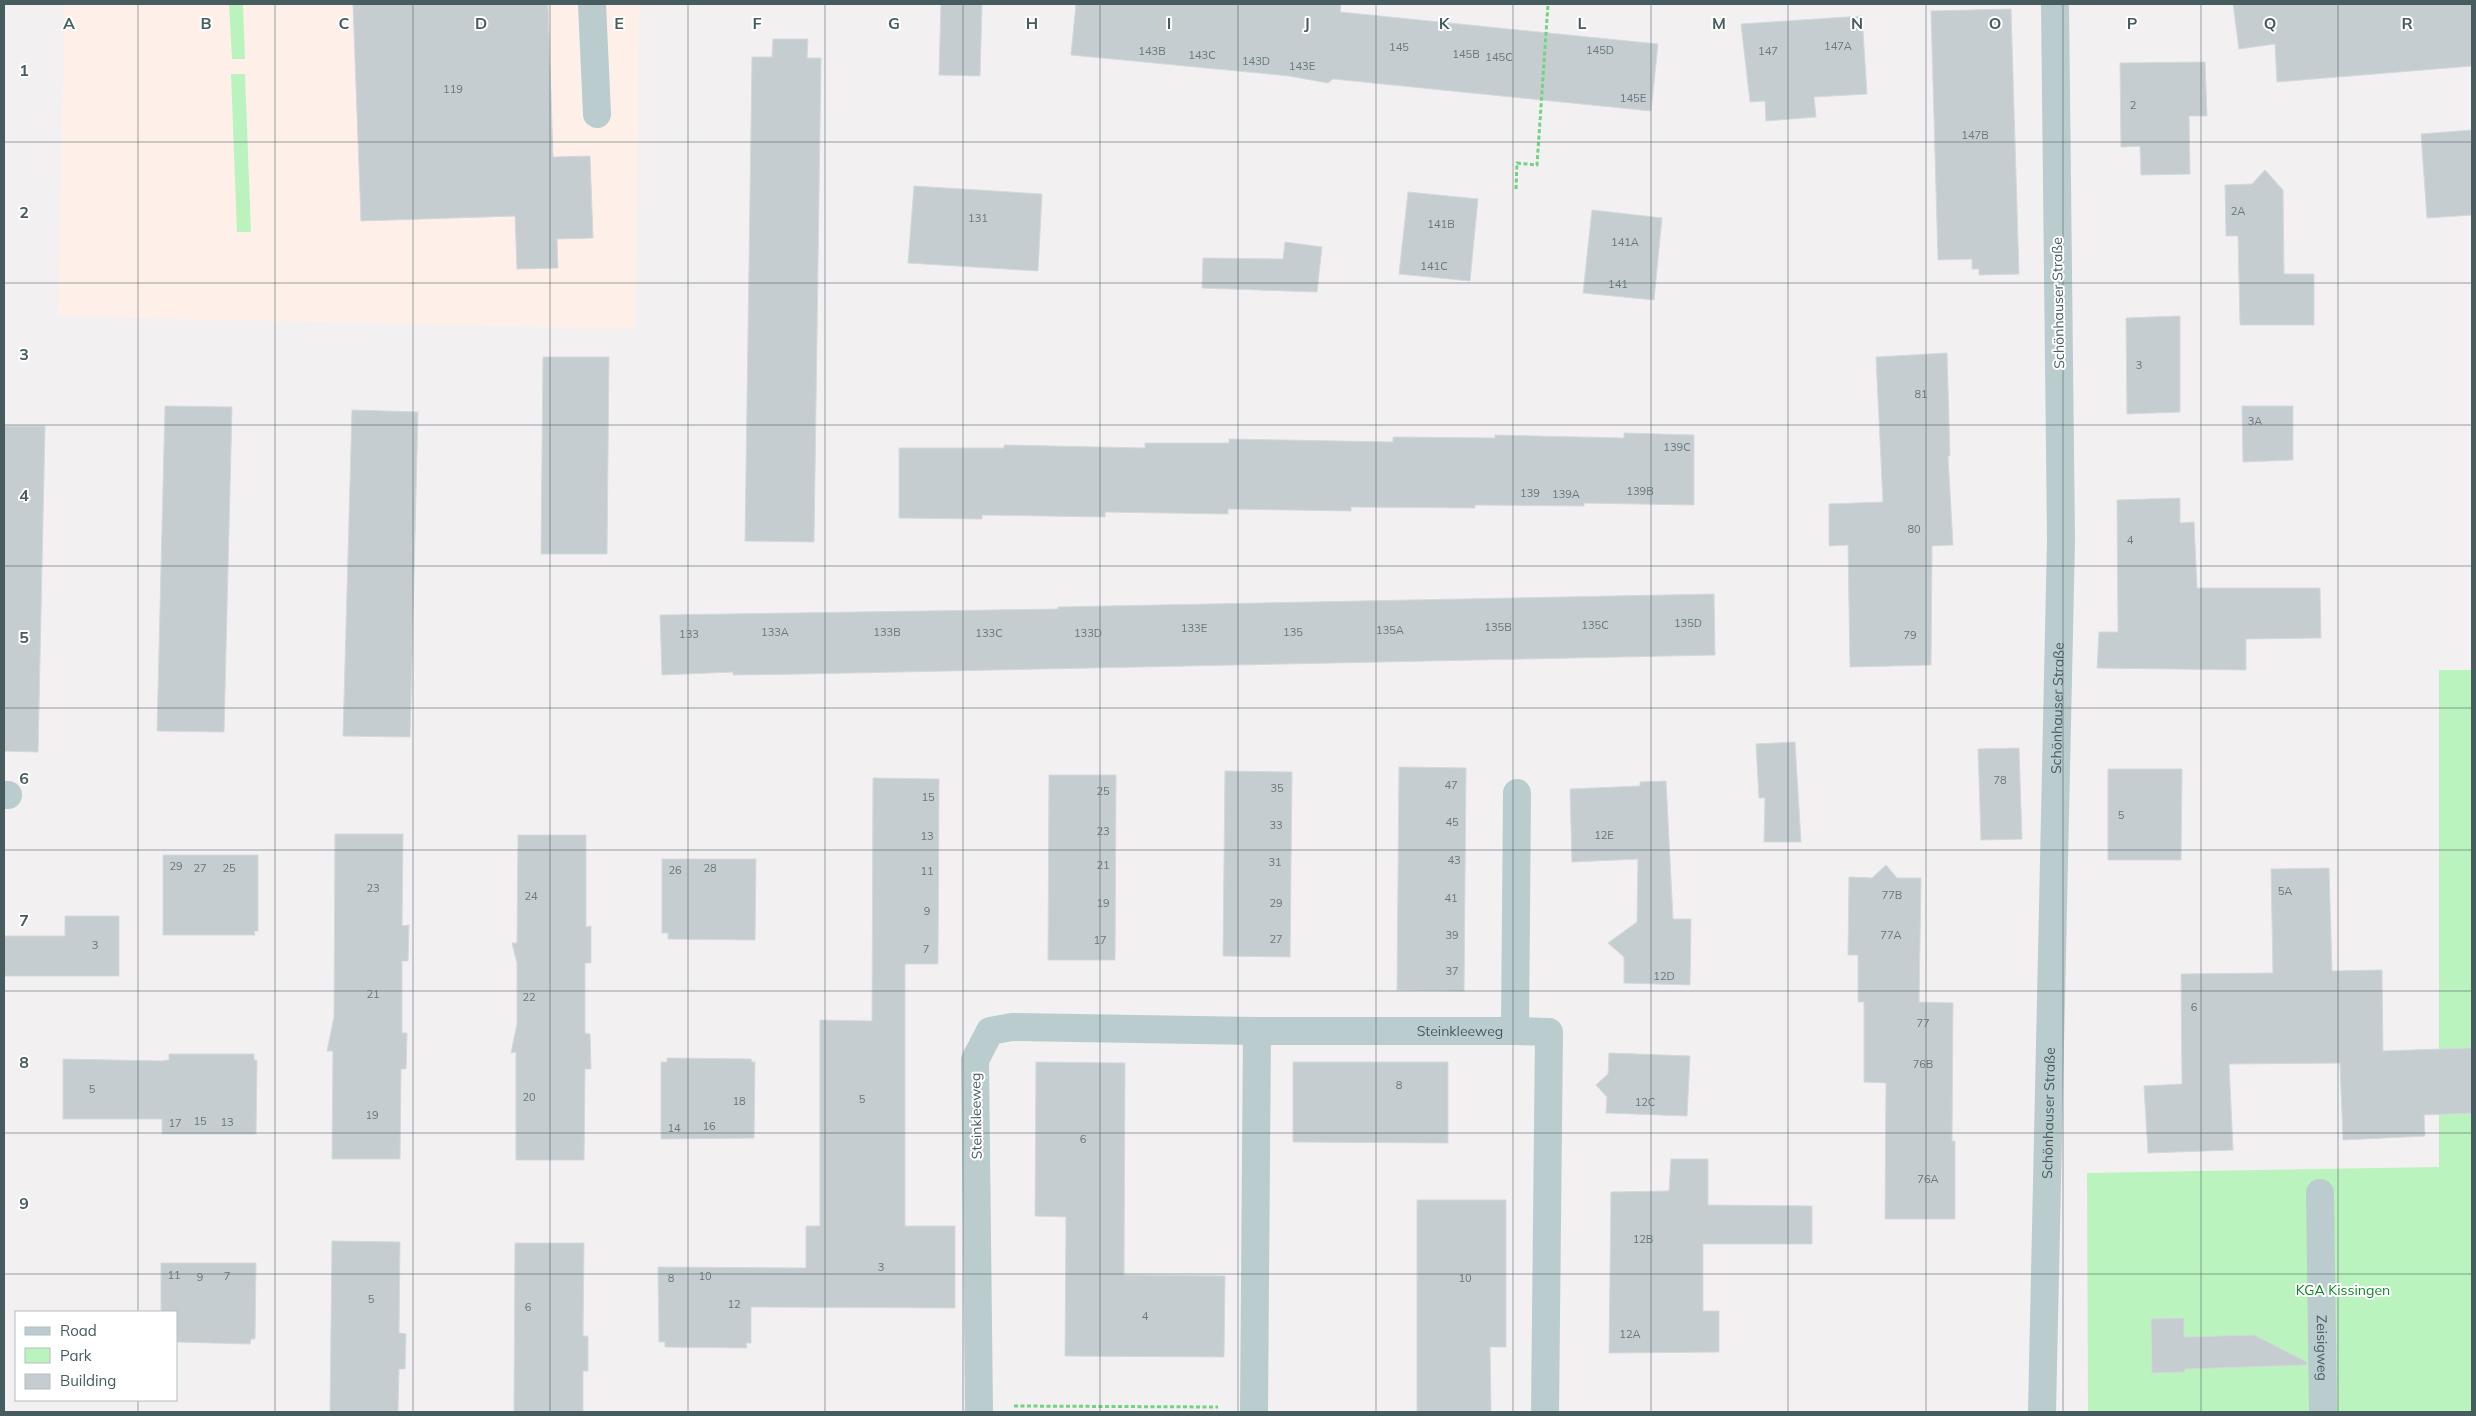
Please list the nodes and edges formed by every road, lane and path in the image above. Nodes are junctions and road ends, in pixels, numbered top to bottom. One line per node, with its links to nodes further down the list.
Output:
1 (592, 4): 4 (street)
2 (1548, 4): 5 (path)
3 (2055, 4): 13 (street, Schönhauser Straße)
4 (597, 114)
5 (1516, 190)
6 (1517, 793): 8 (street, Steinkleeweg)
7 (1257, 1030): 8 (street, Steinkleeweg); 10 (street, Steinkleeweg); 11 (street)
8 (1515, 1031): 12 (street)
9 (2320, 1193): 14 (street, Zeisigweg)
10 (979, 1409): 11 (path)
11 (1254, 1410)
12 (1545, 1412)
13 (2042, 1412)
14 (2323, 1412)

